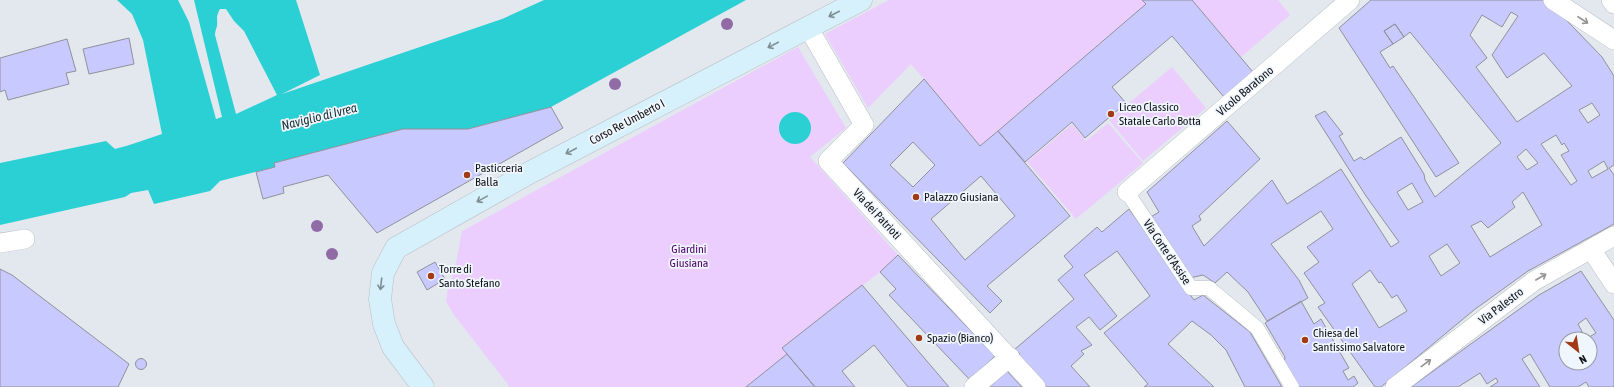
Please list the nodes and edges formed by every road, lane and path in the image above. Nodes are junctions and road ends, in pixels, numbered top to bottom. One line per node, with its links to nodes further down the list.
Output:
1 (861, 0): 6 (main road, Corso Re Umberto I, one-way to 6)
2 (1350, 0): 8 (street, Vicolo Baratono)
3 (1553, 0): 7 (street, one-way to 7)
4 (1611, 0): 5 (street)
5 (1614, 4)
6 (808, 27): 14 (street, Via dei Patrioti); 15 (main road, Corso Re Umberto I, one-way to 15)
7 (1614, 40)
8 (1126, 192): 18 (street, Via Corte d'Assise)
9 (1614, 236): 12 (street, Via Palestro)
10 (25, 238): 11 (street)
11 (0, 243)
12 (1591, 249): 13 (street); 19 (street, Via Palestro, one-way to 12)
13 (1614, 284)
14 (1010, 357): 16 (street); 17 (street, Via dei Patrioti)
15 (423, 387)
16 (974, 387)
17 (1036, 387)
18 (1292, 387)
19 (1395, 387)

